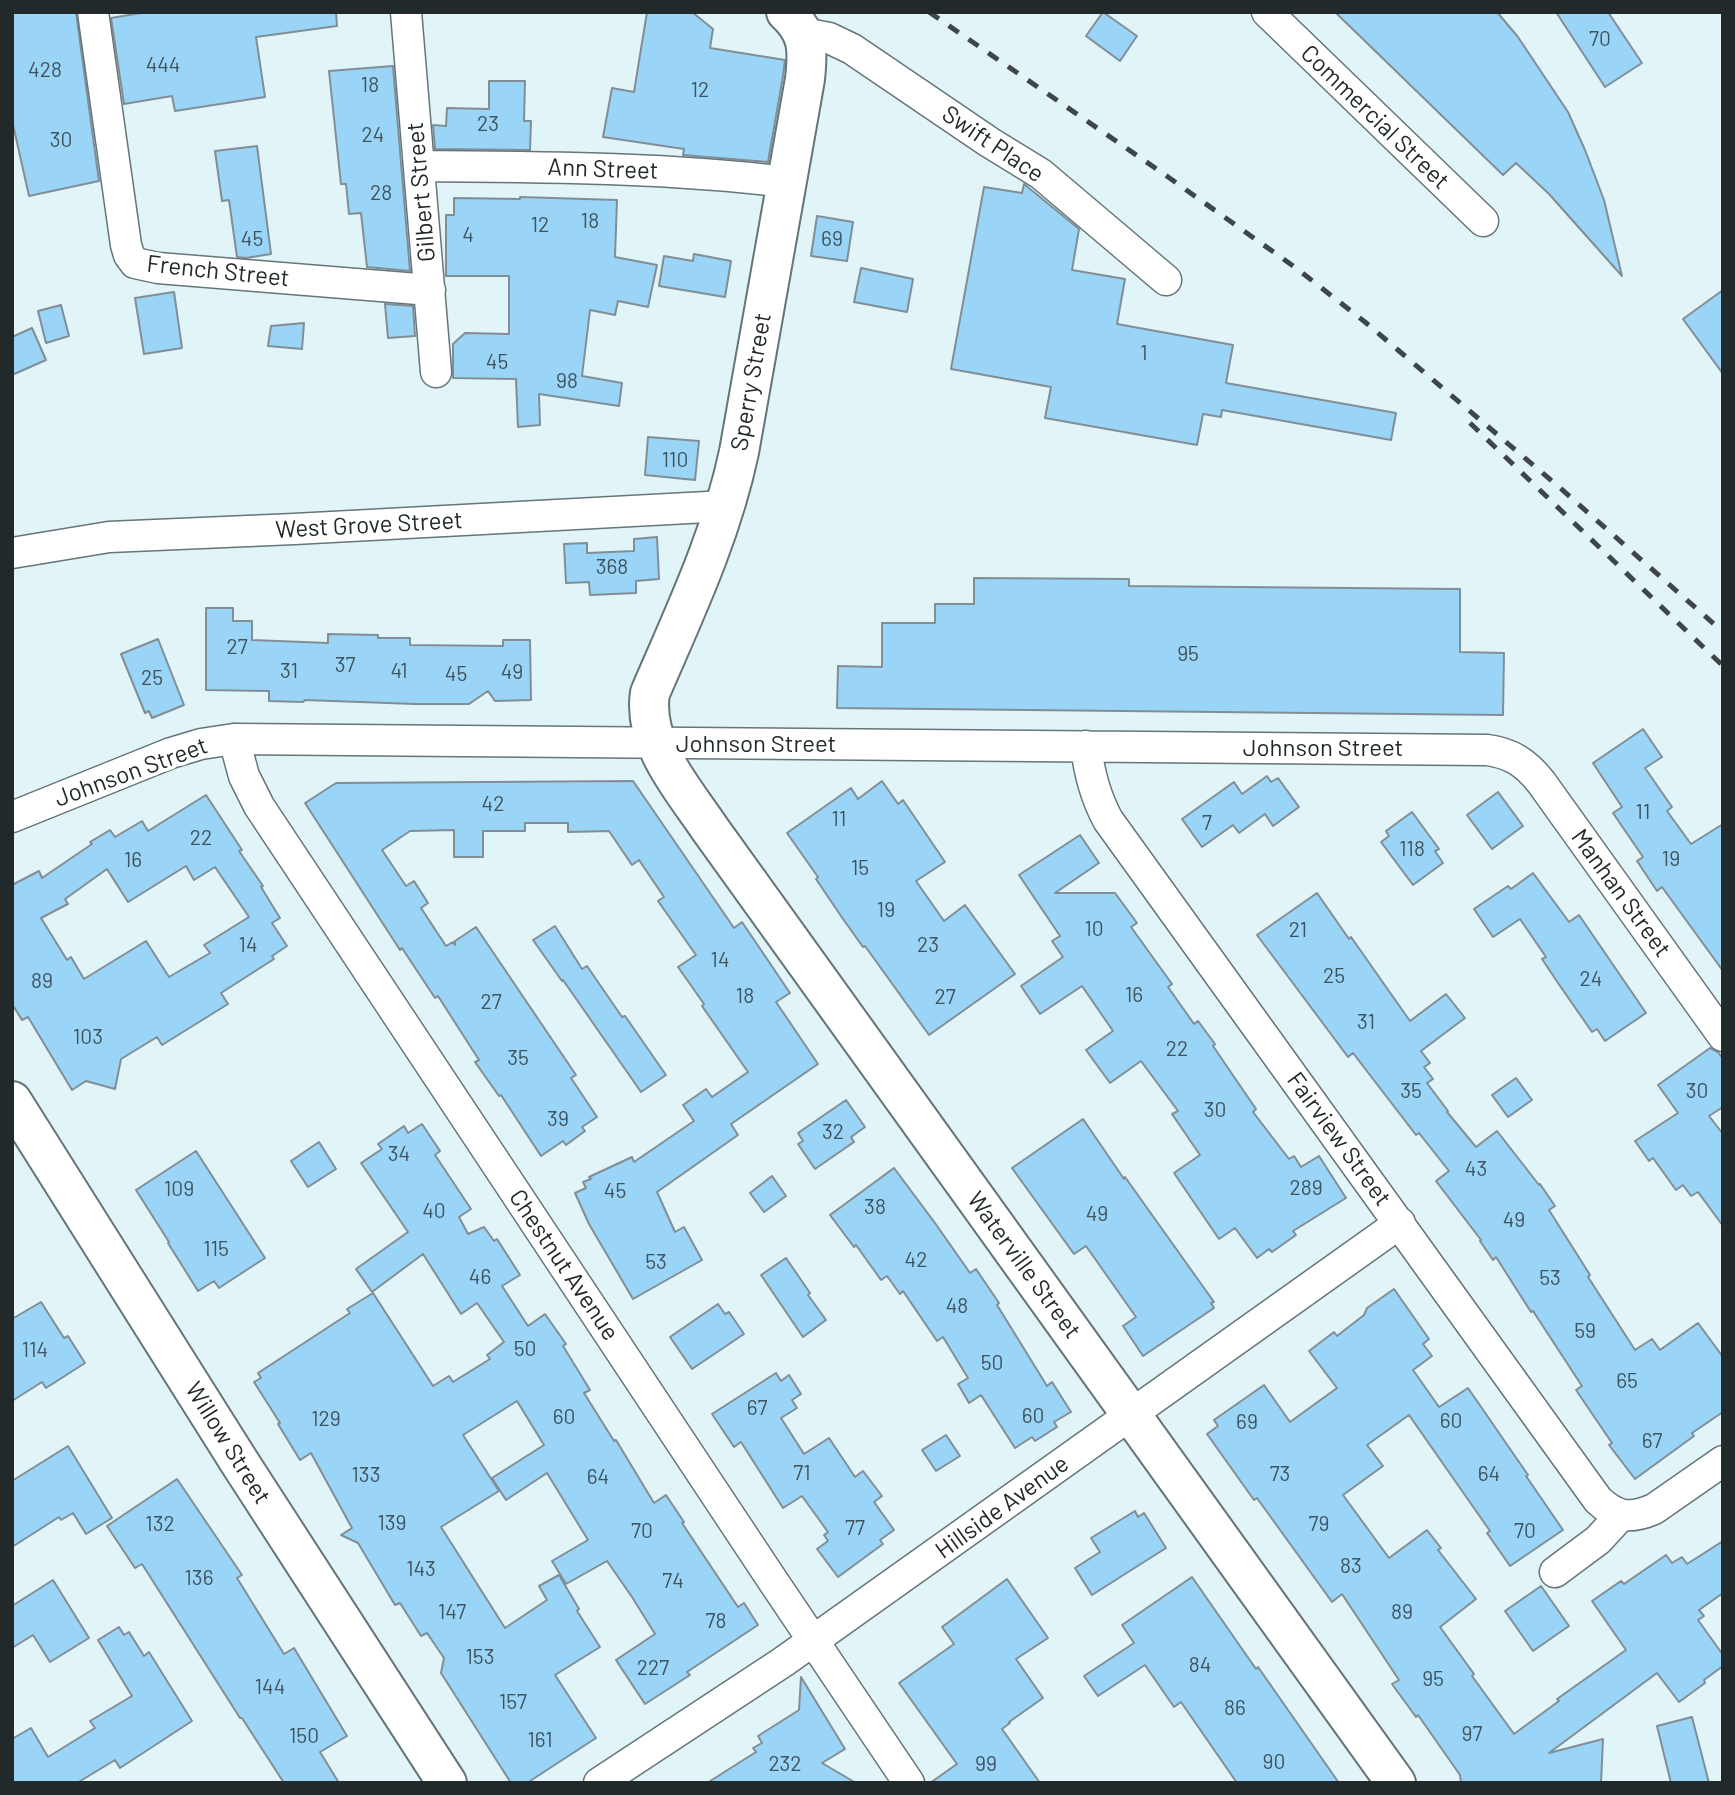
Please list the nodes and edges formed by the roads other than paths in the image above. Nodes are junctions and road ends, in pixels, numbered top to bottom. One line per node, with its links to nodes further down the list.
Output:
1 (93, 12): 9 (street, French Street)
2 (406, 12): 5 (street, Gilbert Street)
3 (1267, 12): 7 (street, Commercial Street)
4 (795, 23): 6 (street, Sperry Street); 8 (street, Swift Place)
5 (419, 166): 6 (street, Ann Street); 9 (street, Gilbert Street)
6 (786, 182): 11 (street, Sperry Street)
7 (1483, 222)
8 (1166, 280)
9 (430, 290): 10 (street, Gilbert Street)
10 (436, 372)
11 (726, 506): 12 (street, West Grove Street); 14 (street, Sperry Street)
12 (12, 553)
13 (234, 739): 14 (street, Johnson Street); 17 (street, Johnson Street); 25 (street, Chestnut Avenue)
14 (657, 744): 15 (street, Johnson Street); 21 (street, Waterville Street)
15 (1086, 746): 16 (street, Johnson Street); 20 (street, Fairview Street)
16 (1512, 756): 18 (street, Manhan Street)
17 (12, 817)
18 (1723, 1036)
19 (12, 1101): 26 (street, Willow Street)
20 (1400, 1223): 21 (street, Hillside Avenue); 23 (street, Fairview Street)
21 (1132, 1414): 25 (street, Hillside Avenue); 29 (street, Waterville Street)
22 (1723, 1461): 23 (street)
23 (1621, 1515): 24 (street)
24 (1555, 1572)
25 (814, 1641): 27 (street, Hillside Avenue); 28 (street, Chestnut Avenue)
26 (447, 1783)
27 (599, 1783)
28 (909, 1783)
29 (1396, 1783)

